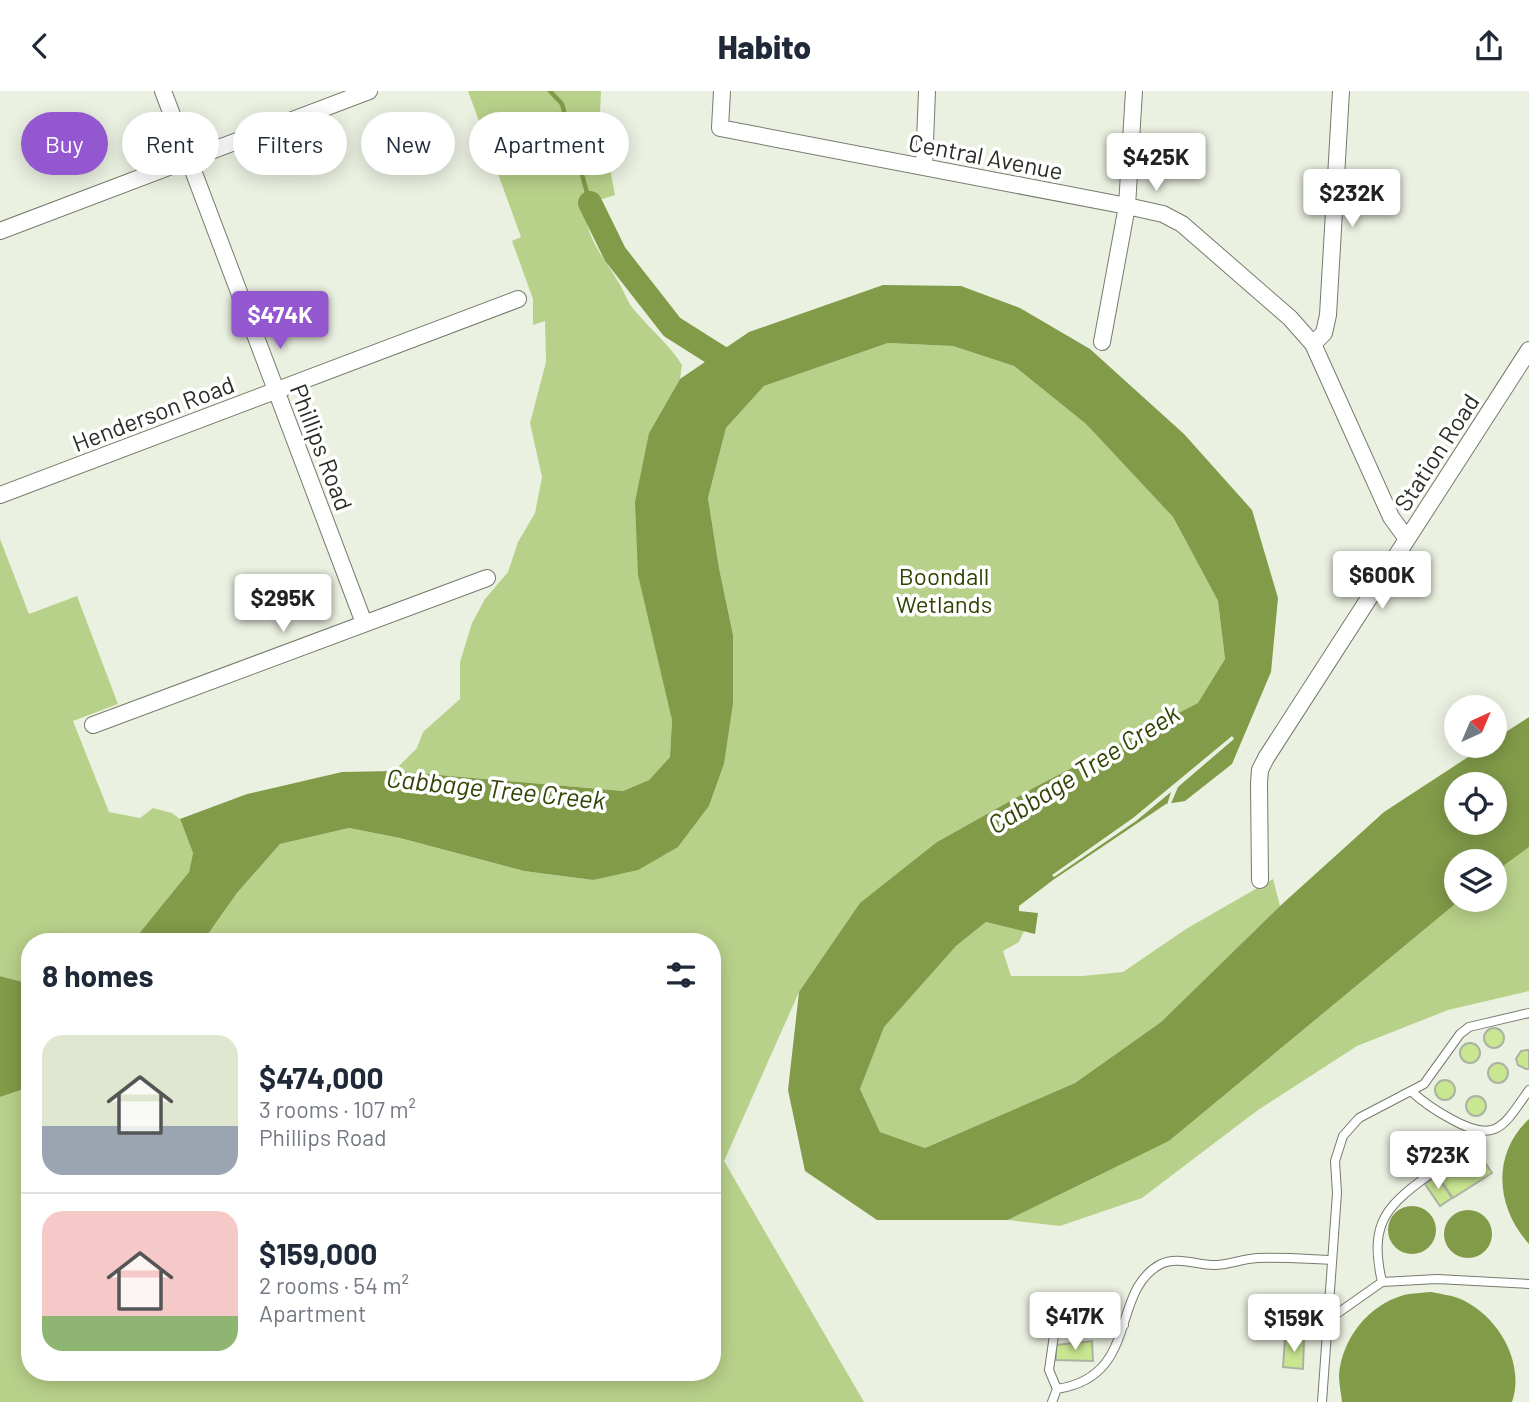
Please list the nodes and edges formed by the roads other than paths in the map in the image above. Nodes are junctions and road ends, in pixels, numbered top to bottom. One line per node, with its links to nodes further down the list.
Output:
1 (163, 91): 7 (street, Phillips Road)
2 (369, 91): 8 (street)
3 (722, 91): 9 (street, Central Avenue)
4 (928, 91): 9 (street)
5 (1134, 91): 12 (street)
6 (1341, 91): 16 (street)
7 (171, 112)
8 (219, 148)
9 (923, 167): 12 (street, Central Avenue)
10 (147, 175): 13 (street)
11 (195, 175): 18 (street, Phillips Road)
12 (1127, 206): 15 (street); 16 (street, Central Avenue)
13 (0, 231)
14 (518, 299): 18 (street, Henderson Road)
15 (1102, 342)
16 (1313, 344): 20 (street, Central Avenue)
17 (1529, 350): 20 (street, Station Road)
18 (276, 391): 19 (street, Henderson Road); 22 (street, Phillips Road)
19 (0, 495)
20 (1407, 539): 24 (street, Station Road)
21 (487, 578): 22 (street)
22 (364, 623): 23 (street)
23 (93, 725)
24 (1260, 880)
25 (1529, 1013): 27 (lane)
26 (1529, 1090): 28 (lane)
27 (1411, 1091): 28 (lane); 31 (lane)
28 (1482, 1132): 29 (lane)
29 (1472, 1143)
30 (1434, 1171): 32 (lane)
31 (1332, 1260): 34 (lane); 35 (lane)
32 (1382, 1282): 33 (lane); 34 (lane)
33 (1529, 1284)
34 (1328, 1320): 38 (lane)
35 (1124, 1325): 36 (lane); 36 (lane)
36 (1057, 1389): 37 (lane)
37 (1052, 1402)
38 (1322, 1402)

